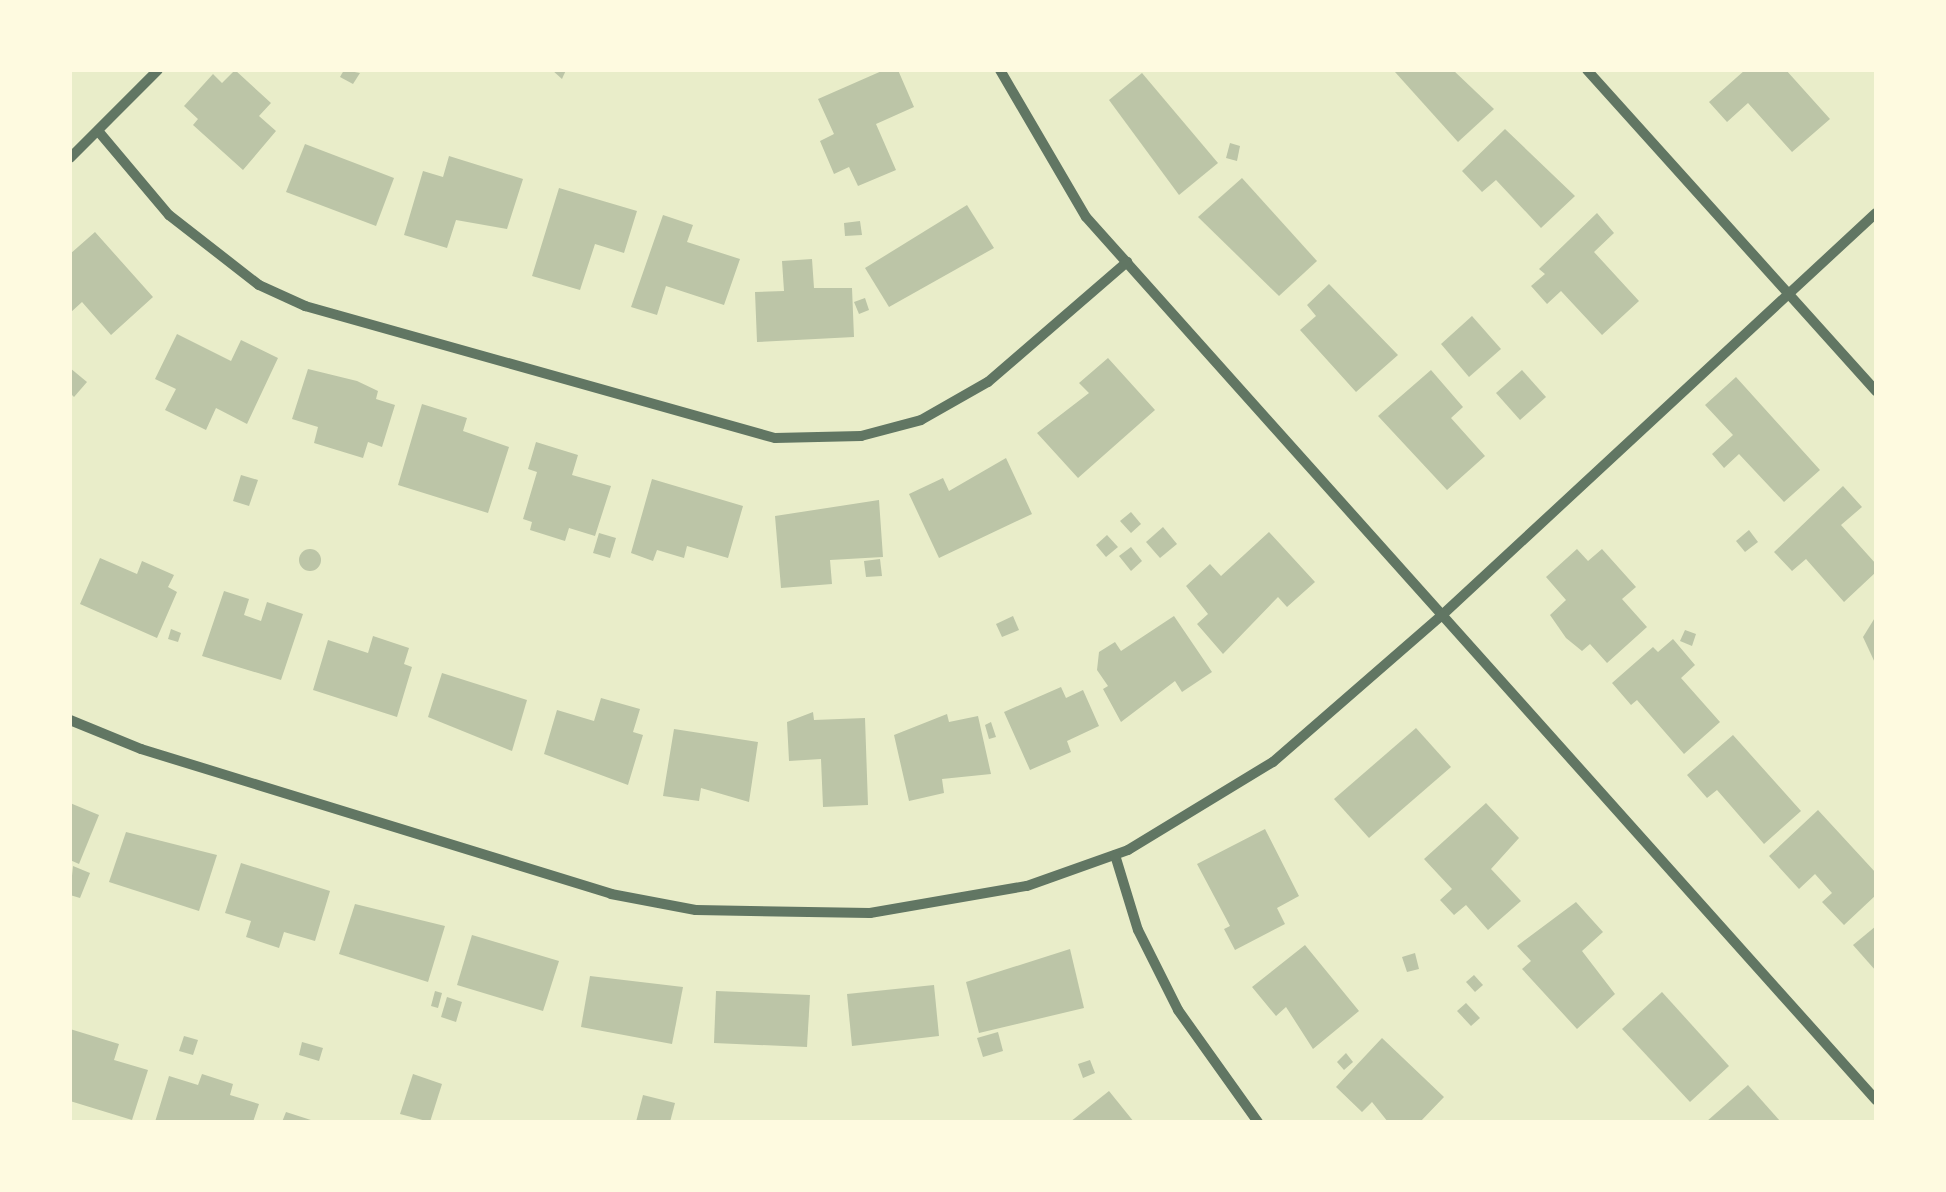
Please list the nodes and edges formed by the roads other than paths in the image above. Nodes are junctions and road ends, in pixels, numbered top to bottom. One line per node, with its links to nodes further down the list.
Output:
1 (158, 70): 4 (street)
2 (1000, 70): 7 (street)
3 (1587, 70): 8 (street)
4 (99, 132): 5 (street); 7 (street)
5 (70, 158)
6 (1876, 212): 8 (street)
7 (1126, 262): 10 (street)
8 (1788, 294): 9 (street); 10 (street)
9 (1876, 391)
10 (1440, 617): 12 (street); 13 (street)
11 (70, 720): 12 (street)
12 (1115, 855): 14 (street)
13 (1876, 1100)
14 (1258, 1122)

